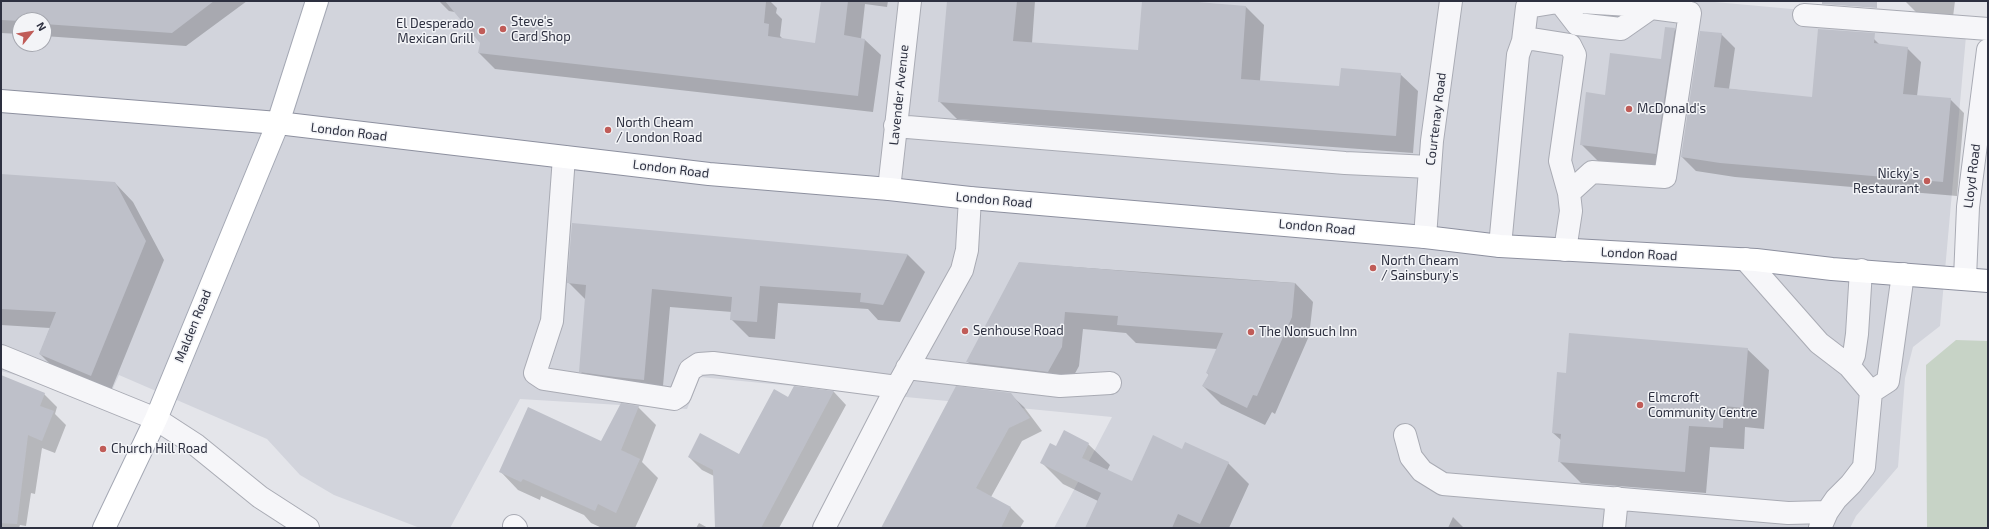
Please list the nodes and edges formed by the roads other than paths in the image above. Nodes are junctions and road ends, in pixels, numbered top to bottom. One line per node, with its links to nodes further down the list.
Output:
1 (317, 1): 10 (main road, Malden Road)
2 (910, 1): 11 (street, Lavender Avenue)
3 (1451, 1): 13 (street, Courtenay Road)
4 (1560, 2): 7 (street); 15 (street)
5 (1804, 15): 6 (street)
6 (1988, 29)
7 (1523, 41): 15 (street); 18 (street)
8 (1988, 50): 23 (street, Lloyd Road)
9 (1, 101): 10 (main road, London Road)
10 (278, 123): 12 (main road, London Road); 31 (main road, Malden Road)
11 (895, 126): 13 (street); 14 (street, Lavender Avenue)
12 (564, 157): 14 (main road, London Road); 29 (street)
13 (1430, 168): 17 (street, Courtenay Road)
14 (889, 189): 16 (main road, London Road)
15 (1569, 193): 19 (street)
16 (970, 198): 17 (main road, London Road); 27 (street)
17 (1425, 237): 18 (main road, London Road)
18 (1500, 246): 19 (main road, London Road)
19 (1565, 250): 20 (main road, London Road)
20 (1745, 259): 21 (main road, London Road); 26 (street)
21 (1861, 270): 22 (main road, London Road); 26 (street)
22 (1903, 274): 23 (main road, London Road); 30 (street)
23 (1966, 278): 24 (main road, London Road)
24 (1988, 281)
25 (1, 356): 31 (street)
26 (1849, 366): 30 (street)
27 (907, 368): 28 (street); 29 (street)
28 (1110, 383)
29 (897, 387): 37 (street)
30 (1871, 392): 34 (street)
31 (156, 419): 35 (main road, Malden Road); 36 (street)
32 (1405, 435): 33 (street)
33 (1617, 498): 34 (street); 38 (street)
34 (1824, 520)
35 (104, 528)
36 (308, 528)
37 (824, 528)
38 (1614, 528)

